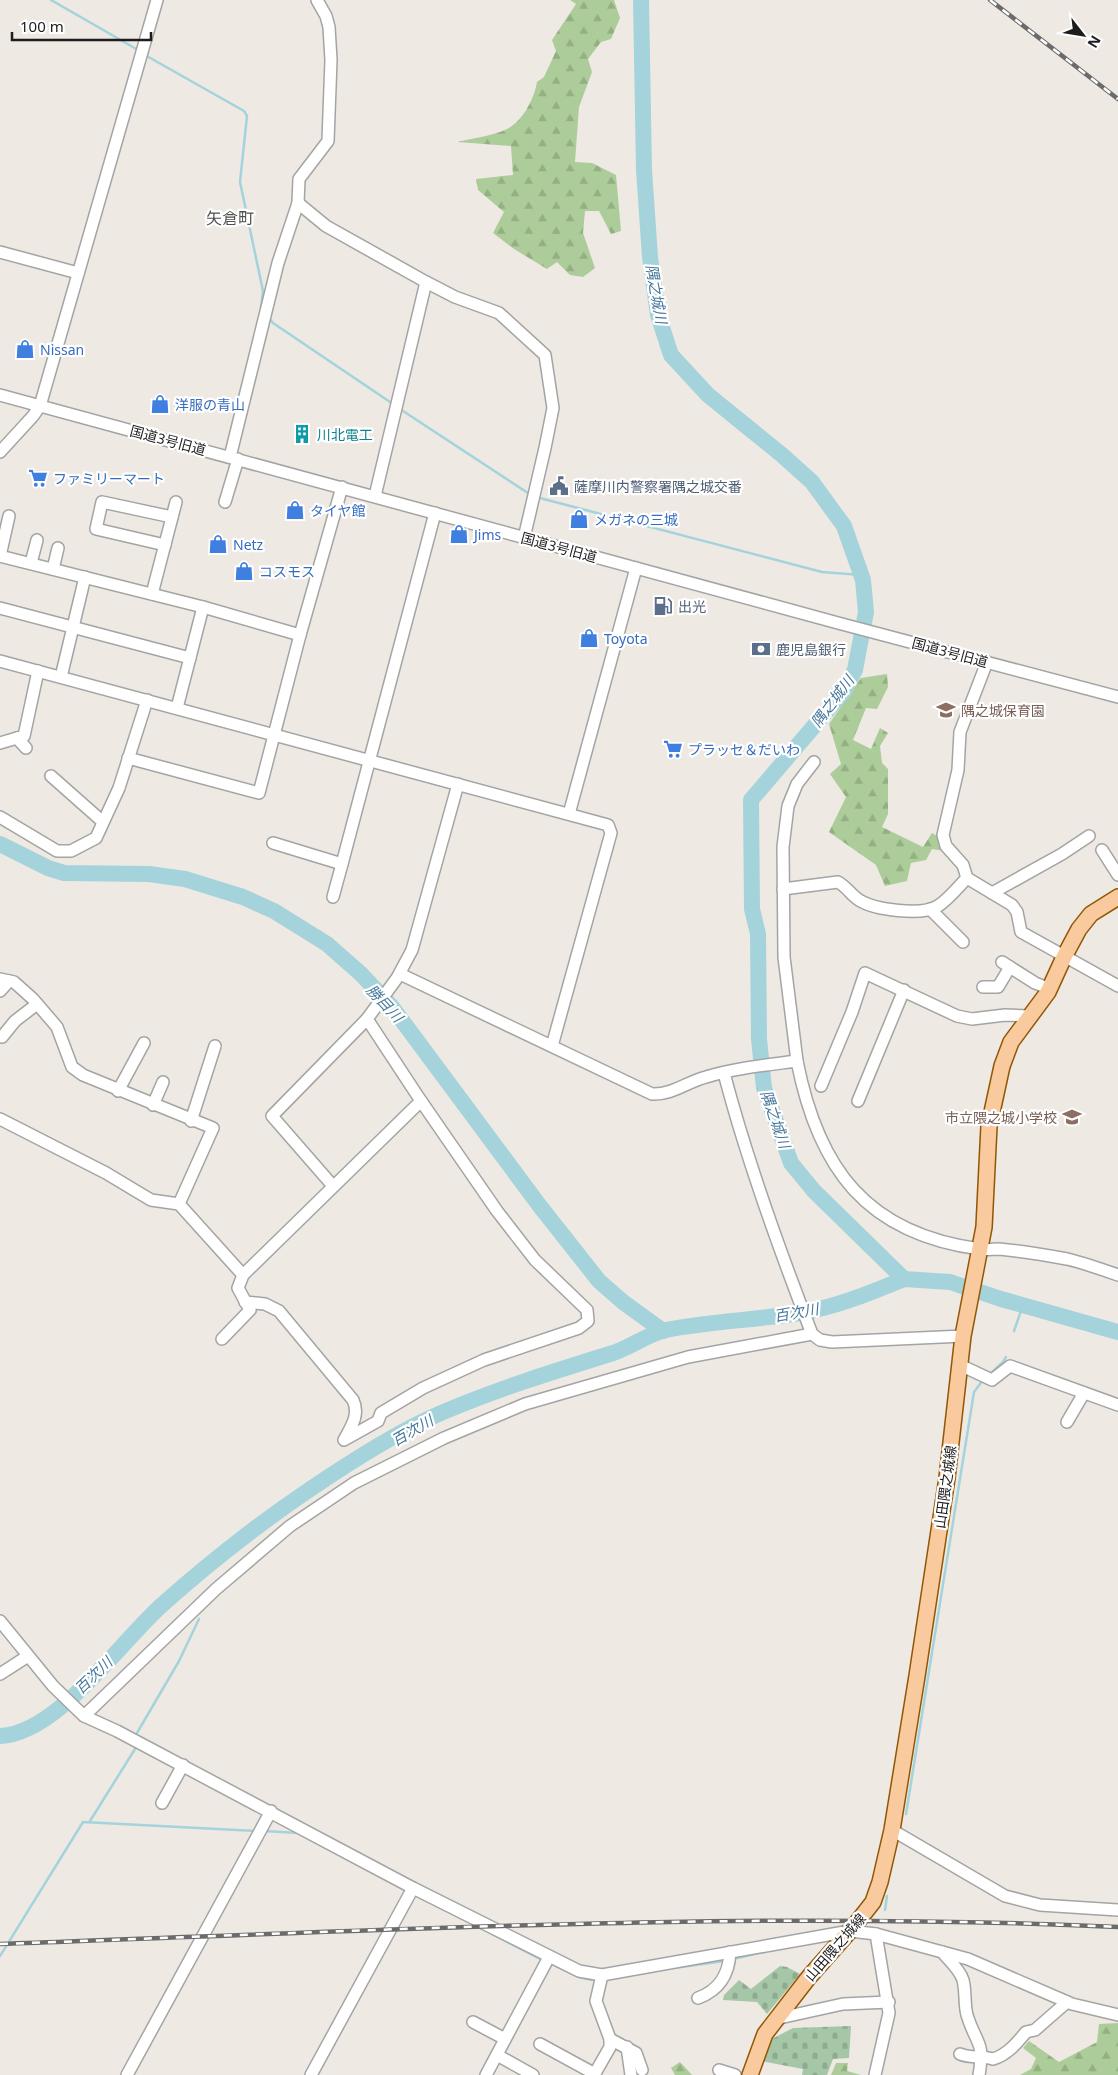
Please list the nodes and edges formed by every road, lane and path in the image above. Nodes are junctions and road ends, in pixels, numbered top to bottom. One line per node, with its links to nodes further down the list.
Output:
1 (157, 0): 5 (street)
2 (317, 0): 3 (street)
3 (298, 203): 6 (street); 10 (street)
4 (0, 252): 5 (street)
5 (78, 273): 8 (street)
6 (426, 282): 12 (street); 18 (street)
7 (0, 395): 8 (street, 国道3号旧道)
8 (40, 406): 9 (street); 10 (street, 国道3号旧道)
9 (0, 452)
10 (234, 458): 11 (street, 国道3号旧道); 14 (street)
11 (342, 488): 12 (street, 国道3号旧道); 30 (street)
12 (375, 496): 15 (street, 国道3号旧道)
13 (176, 502): 17 (street)
14 (224, 502)
15 (435, 513): 18 (street, 国道3号旧道); 44 (street)
16 (9, 516): 22 (street)
17 (172, 517): 20 (street); 20 (street)
18 (524, 538): 23 (street, 国道3号旧道)
19 (37, 540): 22 (street)
20 (165, 546): 26 (street)
21 (58, 548): 24 (street)
22 (31, 564): 24 (street)
23 (636, 568): 33 (street, 国道3号旧道); 48 (street)
24 (53, 569): 25 (street)
25 (85, 577): 26 (street); 29 (street)
26 (152, 594): 27 (street)
27 (203, 607): 30 (street); 31 (street)
28 (0, 608): 29 (street)
29 (73, 627): 31 (street); 35 (street)
30 (300, 635): 39 (street)
31 (190, 658): 38 (street)
32 (0, 661): 34 (street)
33 (987, 662): 36 (street, 国道3号旧道); 56 (street)
34 (38, 671): 35 (street); 40 (street)
35 (61, 677): 37 (street)
36 (1118, 697)
37 (147, 700): 38 (street); 43 (street)
38 (177, 708): 39 (street)
39 (274, 734): 43 (street); 44 (street)
40 (17, 738): 41 (street); 42 (street)
41 (0, 743)
42 (26, 748)
43 (128, 758): 50 (street)
44 (369, 760): 47 (street); 54 (street)
45 (814, 762): 57 (street)
46 (52, 776): 50 (street)
47 (458, 784): 48 (street); 64 (street)
48 (569, 814): 77 (street)
49 (0, 817): 50 (street)
50 (103, 822)
51 (1088, 836): 58 (street)
52 (273, 843): 54 (street)
53 (1102, 850): 55 (street)
54 (342, 864): 59 (street)
55 (1118, 875)
56 (967, 878): 58 (street); 61 (street)
57 (784, 889): 61 (street); 78 (street)
58 (992, 893): 63 (street)
59 (333, 897)
60 (1118, 897): 63 (main road, 山田隈之城線)
61 (930, 909): 62 (street)
62 (963, 942)
63 (1064, 957): 66 (street); 68 (main road, 山田隈之城線)
64 (398, 976): 73 (street); 77 (street)
65 (4, 980): 70 (street); 71 (street)
66 (1118, 986)
67 (983, 987): 68 (street)
68 (1050, 989): 72 (main road, 山田隈之城線)
69 (904, 990): 72 (street); 81 (street); 84 (street)
70 (0, 992)
71 (38, 1004): 74 (street); 82 (street)
72 (1029, 1016): 90 (main road, 山田隈之城線)
73 (369, 1017): 83 (street); 88 (street)
74 (2, 1037)
75 (144, 1043): 82 (street)
76 (214, 1046): 87 (street)
77 (552, 1046): 79 (street)
78 (795, 1061): 79 (street); 90 (street)
79 (724, 1073): 95 (street)
80 (163, 1082): 85 (street)
81 (821, 1086)
82 (118, 1091): 85 (street)
83 (421, 1101): 88 (street); 93 (street)
84 (858, 1101)
85 (153, 1105): 87 (street)
86 (0, 1120): 89 (street)
87 (191, 1121): 89 (street)
88 (333, 1186): 91 (street)
89 (179, 1204): 91 (street)
90 (980, 1252): 92 (street); 94 (main road, 山田隈之城線)
91 (243, 1275): 93 (street)
92 (1118, 1275)
93 (245, 1302): 96 (street)
94 (965, 1331): 95 (street); 97 (main road, 山田隈之城線)
95 (811, 1332): 104 (street)
96 (222, 1339)
97 (960, 1365): 98 (street); 108 (main road, 山田隈之城線)
98 (1084, 1393): 99 (street); 100 (street)
99 (1118, 1405)
100 (1067, 1422)
101 (0, 1621): 102 (street)
102 (28, 1656): 103 (street); 104 (street)
103 (0, 1674)
104 (84, 1716): 105 (street)
105 (183, 1765): 106 (street); 107 (street)
106 (162, 1803)
107 (271, 1811): 109 (street); 132 (street)
108 (892, 1830): 110 (street); 111 (main road, 山田隈之城線)
109 (412, 1890): 115 (street); 133 (street)
110 (1118, 1910)
111 (850, 1931): 112 (street); 114 (street); 121 (main road, 山田隈之城線)
112 (876, 1934): 113 (street); 118 (street)
113 (942, 1952): 119 (street); 128 (street)
114 (730, 1958): 116 (street); 117 (street)
115 (548, 1960): 116 (street); 123 (street)
116 (602, 1975): 124 (street)
117 (698, 1998)
118 (888, 2002): 121 (street); 138 (street)
119 (1067, 2002): 120 (street); 128 (street)
120 (1118, 2015)
121 (775, 2019): 137 (main road, 山田隈之城線)
122 (473, 2022): 123 (street)
123 (505, 2039): 127 (street)
124 (610, 2039): 130 (street); 131 (street)
125 (540, 2044): 131 (street)
126 (960, 2054): 128 (street)
127 (497, 2055): 134 (street); 135 (street)
128 (982, 2055): 139 (street)
129 (719, 2070): 136 (street)
130 (636, 2072)
131 (595, 2074)
132 (128, 2075)
133 (311, 2075)
134 (486, 2075)
135 (533, 2075)
136 (735, 2075)
137 (750, 2075)
138 (875, 2075)
139 (979, 2075)

